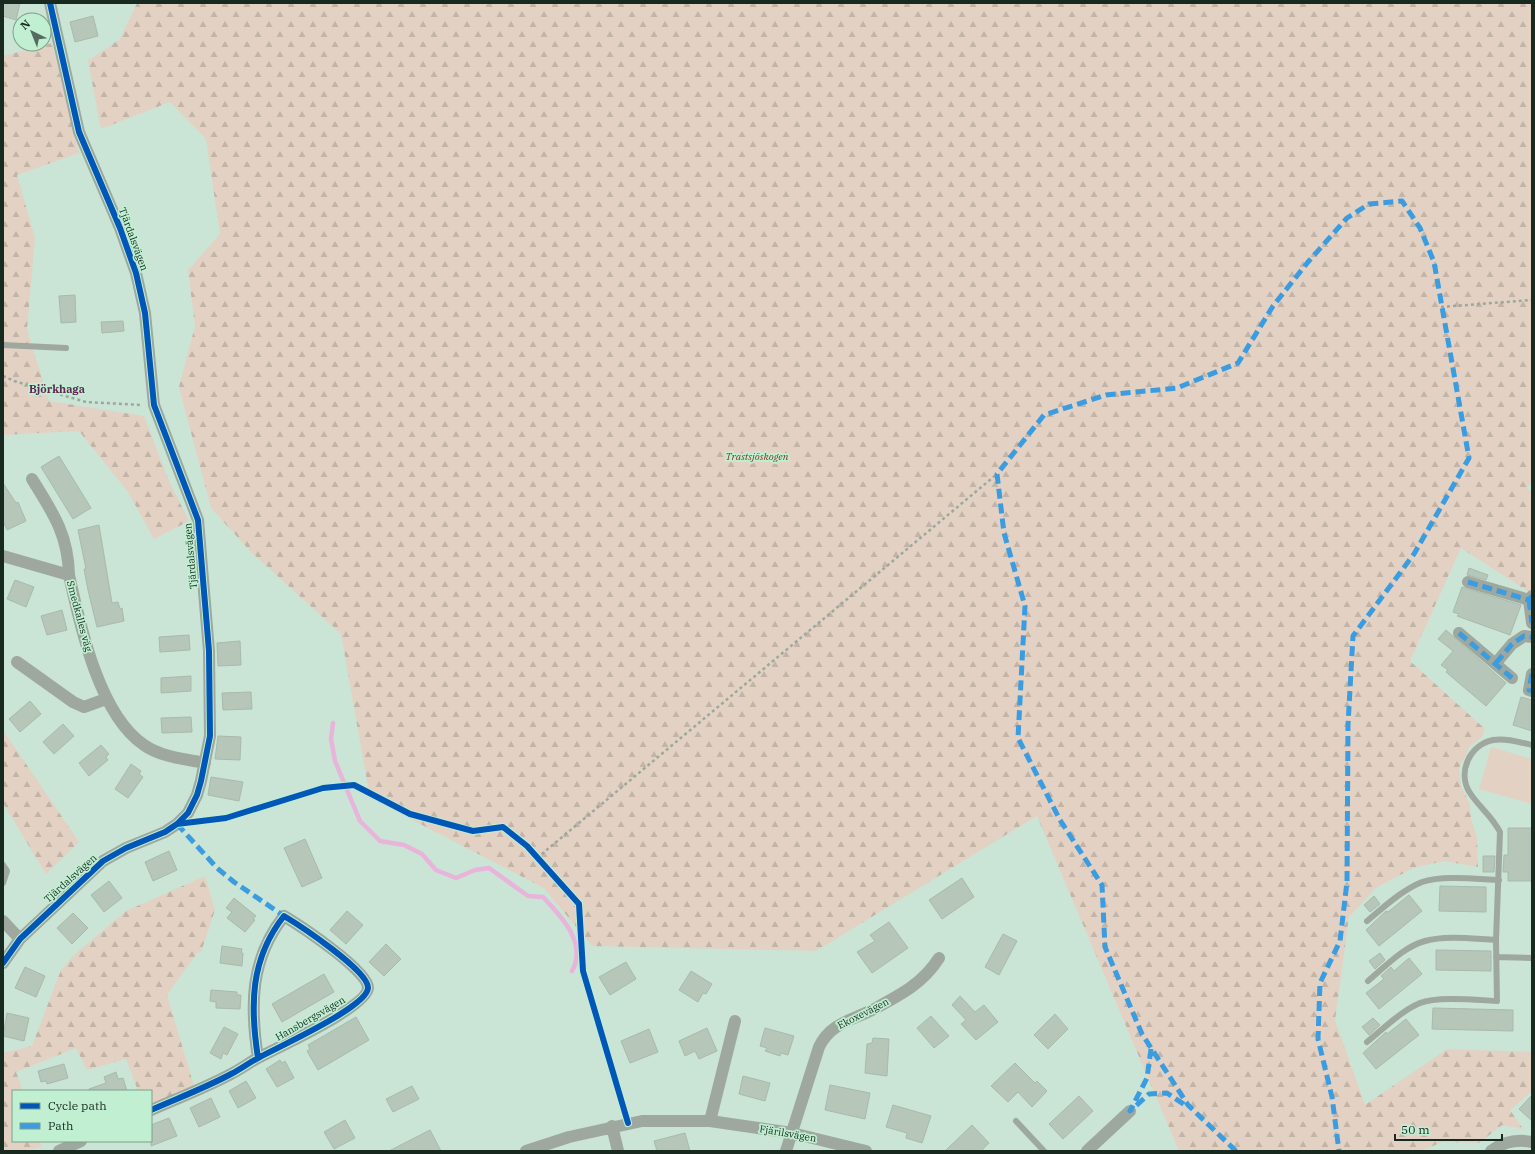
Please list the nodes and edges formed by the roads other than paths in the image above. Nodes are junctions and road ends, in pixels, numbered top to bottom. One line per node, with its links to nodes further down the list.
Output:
1 (50, 3): 19 (street, Tjärdalsvägen)
2 (3, 345): 3 (lane)
3 (66, 348)
4 (32, 479): 6 (street)
5 (3, 556): 6 (street, Smedkalles väg)
6 (69, 575): 17 (street, Smedkalles väg)
7 (1468, 582): 8 (street)
8 (1531, 598): 9 (street)
9 (1532, 623)
10 (1459, 633): 13 (street)
11 (1532, 637): 13 (street)
12 (17, 662): 17 (street)
13 (1496, 663): 15 (street)
14 (1532, 674): 16 (street)
15 (1512, 678)
16 (1532, 691)
17 (106, 699): 19 (street, Smedkalles väg)
18 (1532, 745): 21 (lane)
19 (205, 763): 25 (street, Tjärdalsvägen)
20 (3, 865): 22 (lane)
21 (1499, 880): 24 (lane); 26 (lane)
22 (3, 883)
23 (3, 921): 25 (street)
24 (1367, 921)
25 (20, 939): 30 (street, Tjärdalsvägen)
26 (1496, 940): 27 (lane); 31 (lane)
27 (1496, 957): 29 (lane); 33 (lane)
28 (939, 958): 40 (street, Ekoxevägen)
29 (1532, 958)
30 (3, 963)
31 (1368, 981)
32 (735, 1021): 37 (street)
33 (1367, 1042)
34 (258, 1058): 34 (street, Hansbergsvägen); 35 (street, Hansbergsvägen)
35 (152, 1110)
36 (1130, 1111): 49 (street)
37 (710, 1121): 39 (street, Fjärilsvägen); 40 (street, Fjärilsvägen)
38 (1016, 1121): 48 (lane)
39 (612, 1126): 44 (street, Fjärilsvägen); 45 (street)
40 (792, 1133): 46 (street, Ekoxevägen); 47 (street, Fjärilsvägen)
41 (80, 1142): 43 (street)
42 (1532, 1142): 50 (street)
43 (59, 1151)
44 (526, 1151)
45 (618, 1151)
46 (786, 1151)
47 (866, 1151)
48 (1044, 1151)
49 (1086, 1151)
50 (1491, 1151)

